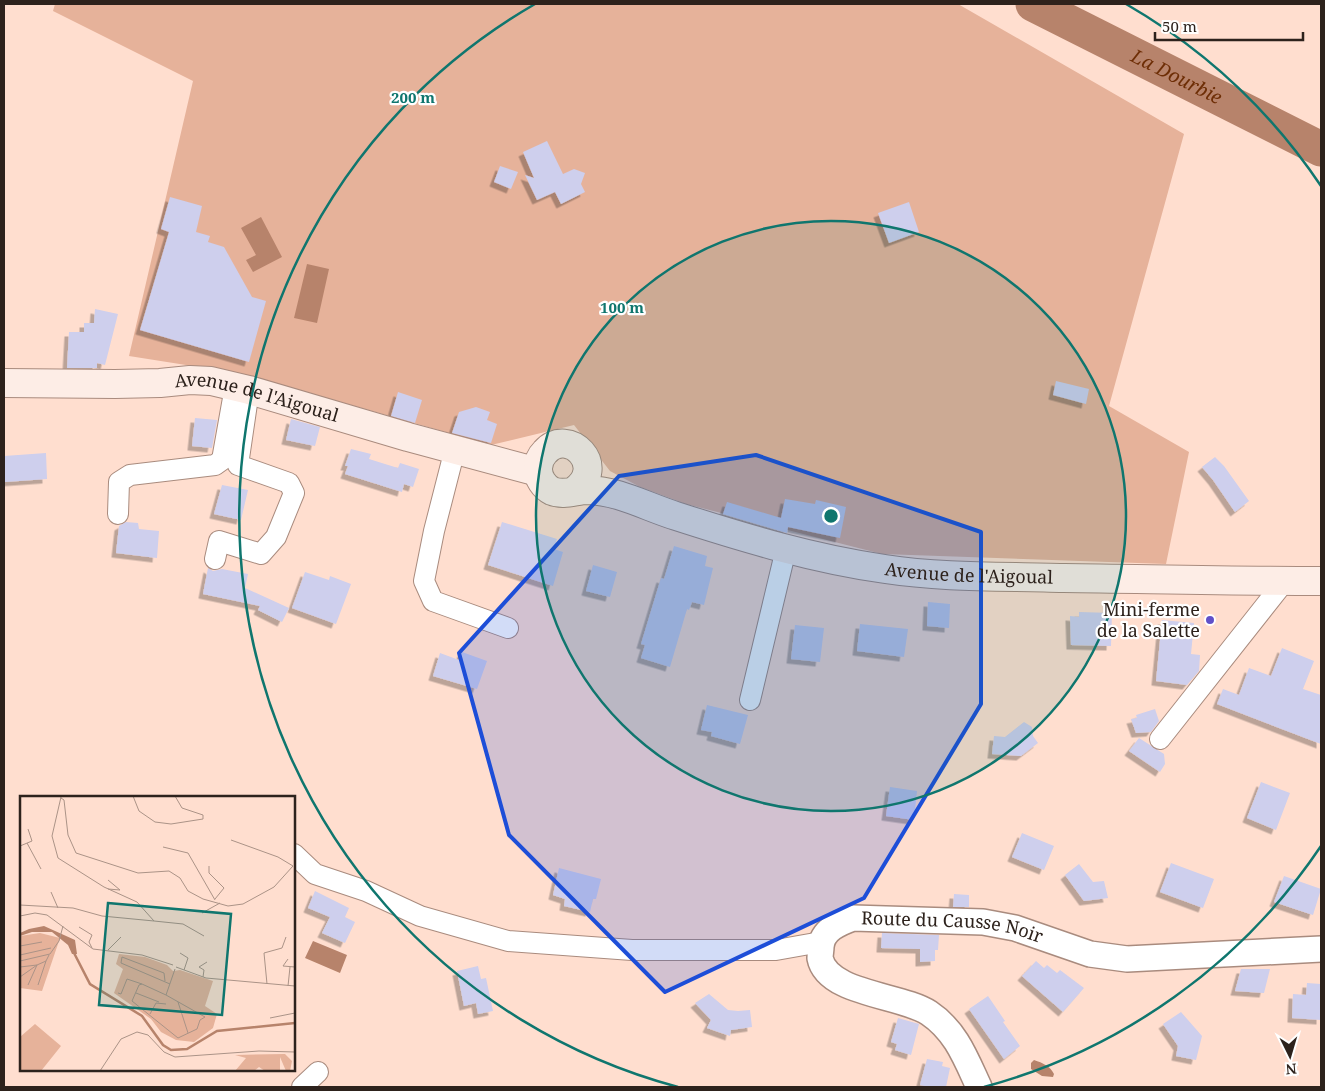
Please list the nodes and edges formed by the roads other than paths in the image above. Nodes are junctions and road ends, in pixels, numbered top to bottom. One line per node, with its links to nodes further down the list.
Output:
1 (4, 383): 2 (main road, Avenue de l'Aigoual)
2 (242, 388): 3 (main road, Avenue de l'Aigoual); 8 (street); 10 (street)
3 (455, 449): 4 (main road, Avenue de l'Aigoual); 13 (street)
4 (541, 463): 5 (main road); 6 (main road)
5 (588, 466): 6 (main road); 7 (main road, Avenue de l'Aigoual)
6 (574, 491): 7 (main road, Avenue de l'Aigoual)
7 (629, 498): 9 (main road, Avenue de l'Aigoual)
8 (118, 514)
9 (786, 549): 12 (main road, Avenue de l'Aigoual); 14 (street)
10 (215, 559)
11 (1321, 581): 12 (main road, Avenue de l'Aigoual)
12 (1284, 582): 15 (street)
13 (508, 628)
14 (750, 700)
15 (1160, 739)
16 (295, 855): 17 (street)
17 (822, 942): 18 (street, Route du Causse Noir); 21 (street)
18 (1321, 949)
19 (318, 1072): 20 (street)
20 (302, 1087)
21 (979, 1087)

